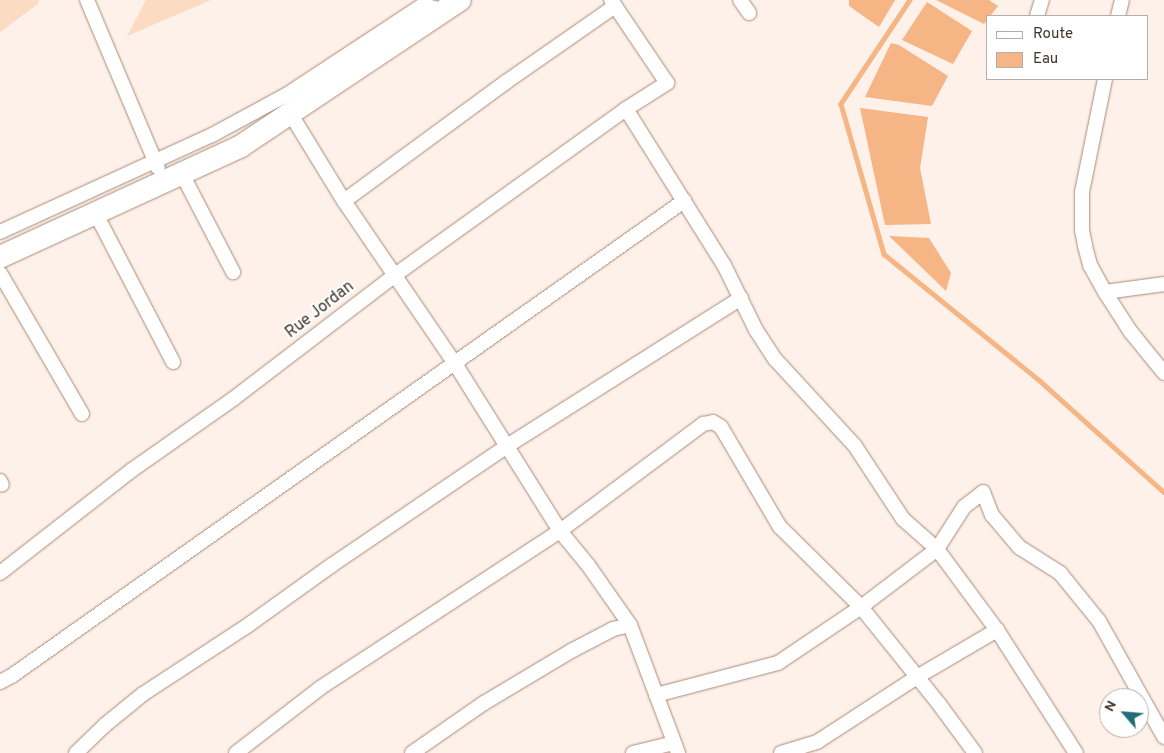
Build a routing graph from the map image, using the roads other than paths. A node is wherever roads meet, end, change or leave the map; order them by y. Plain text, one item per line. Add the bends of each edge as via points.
1 (86, 0) edge
2 (740, 0) edge
3 (1042, 0) edge
4 (1122, 0) edge
5 (613, 3) edge
6 (452, 5) edge
7 (749, 13) dead end
8 (1037, 15) edge
9 (1118, 15) edge
10 (1105, 80) edge
11 (626, 109) junction
12 (290, 113) junction
13 (166, 171) junction
14 (344, 201) junction
15 (684, 201) junction
16 (96, 214) junction
17 (0, 232) edge
18 (0, 257) edge
19 (233, 272) dead end
20 (0, 273) edge
21 (395, 275) junction
22 (1164, 284) edge
23 (1105, 292) junction
24 (740, 298) junction
25 (173, 362) dead end
26 (454, 362) junction
27 (1164, 373) edge
28 (82, 414) dead end
29 (508, 446) junction
30 (560, 531) junction
31 (937, 549) junction
32 (0, 573) edge
33 (861, 607) junction
34 (630, 625) junction
35 (997, 630) junction
36 (917, 677) junction
37 (0, 682) edge
38 (656, 695) junction
39 (1164, 737) edge
40 (676, 748) edge
41 (76, 753) edge
42 (236, 753) edge
43 (412, 753) edge
44 (633, 753) edge
45 (781, 753) edge
46 (975, 753) edge
47 (1076, 753) edge

1 - 13 street
2 - 7 street
3 - 8 street
4 - 9 street
5 - 11 street, Rue Jordan via 667,83
5 - 14 street
6 - 12 main road
6 - 13 street via 423,5 286,96 212,135
10 - 23 street via 1082,192 1085,246 1090,265
11 - 15 street
11 - 21 street, Rue Jordan
12 - 13 main road via 241,146
12 - 14 street
13 - 16 main road
13 - 17 street
13 - 19 street
14 - 21 street
15 - 24 street
15 - 26 street
16 - 18 main road
16 - 25 street
20 - 28 street
21 - 26 street
21 - 32 street, Rue Jordan via 233,400 132,470
22 - 23 street
23 - 27 street via 1130,331
24 - 29 street
24 - 31 street via 775,358 855,446 903,519
26 - 29 street
26 - 37 street
29 - 30 street
29 - 41 street via 143,694
30 - 33 street via 703,424 713,422 721,427 780,528
30 - 34 street
30 - 42 street via 320,688
31 - 33 street
31 - 35 street
31 - 39 street via 964,507 983,492 992,515 1018,547 1060,573 1099,621
33 - 36 street
33 - 38 street via 778,663
34 - 38 street
34 - 43 street via 613,629 571,651 484,703
35 - 36 street
35 - 47 street
36 - 45 street via 816,742
36 - 46 street
38 - 40 street
40 - 44 street

